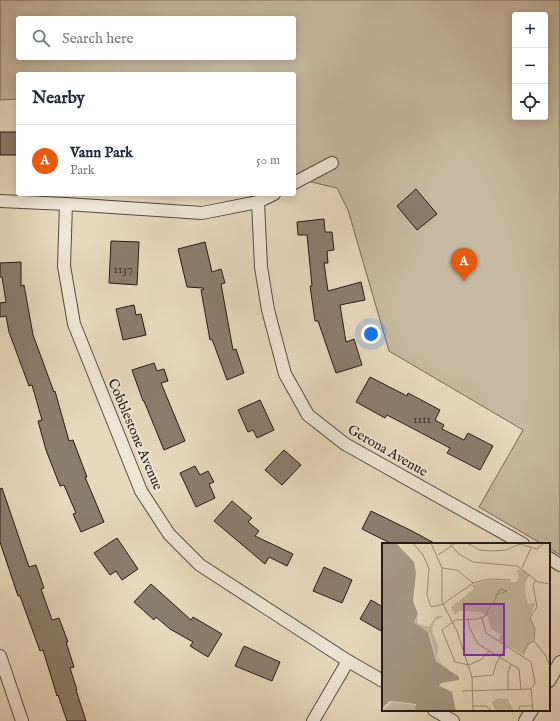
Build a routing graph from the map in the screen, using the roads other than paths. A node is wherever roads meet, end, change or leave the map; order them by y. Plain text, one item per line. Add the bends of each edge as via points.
1 (332, 163) dead end
2 (296, 182) edge
3 (270, 196) edge
4 (0, 201) edge
5 (258, 202) junction
6 (66, 204) junction
7 (521, 543) edge
8 (550, 559) edge
9 (560, 565) edge
10 (0, 656) edge
11 (348, 661) junction
12 (560, 662) edge
13 (550, 679) edge
14 (382, 680) edge
15 (436, 711) edge
16 (531, 711) edge
17 (22, 721) edge
18 (313, 721) edge
19 (453, 721) edge
20 (525, 721) edge

1 - 2 street
3 - 5 street
4 - 6 street
5 - 6 street via 202,213
5 - 7 street, Gerona Avenue via 261,267 268,310 285,374 308,415 344,444
6 - 11 street, Cobblestone Avenue via 64,266 74,324 141,491 169,534 200,565
8 - 9 street
10 - 17 street
11 - 14 street, Cobblestone Avenue
11 - 18 street
12 - 13 street
15 - 19 street
16 - 20 street

